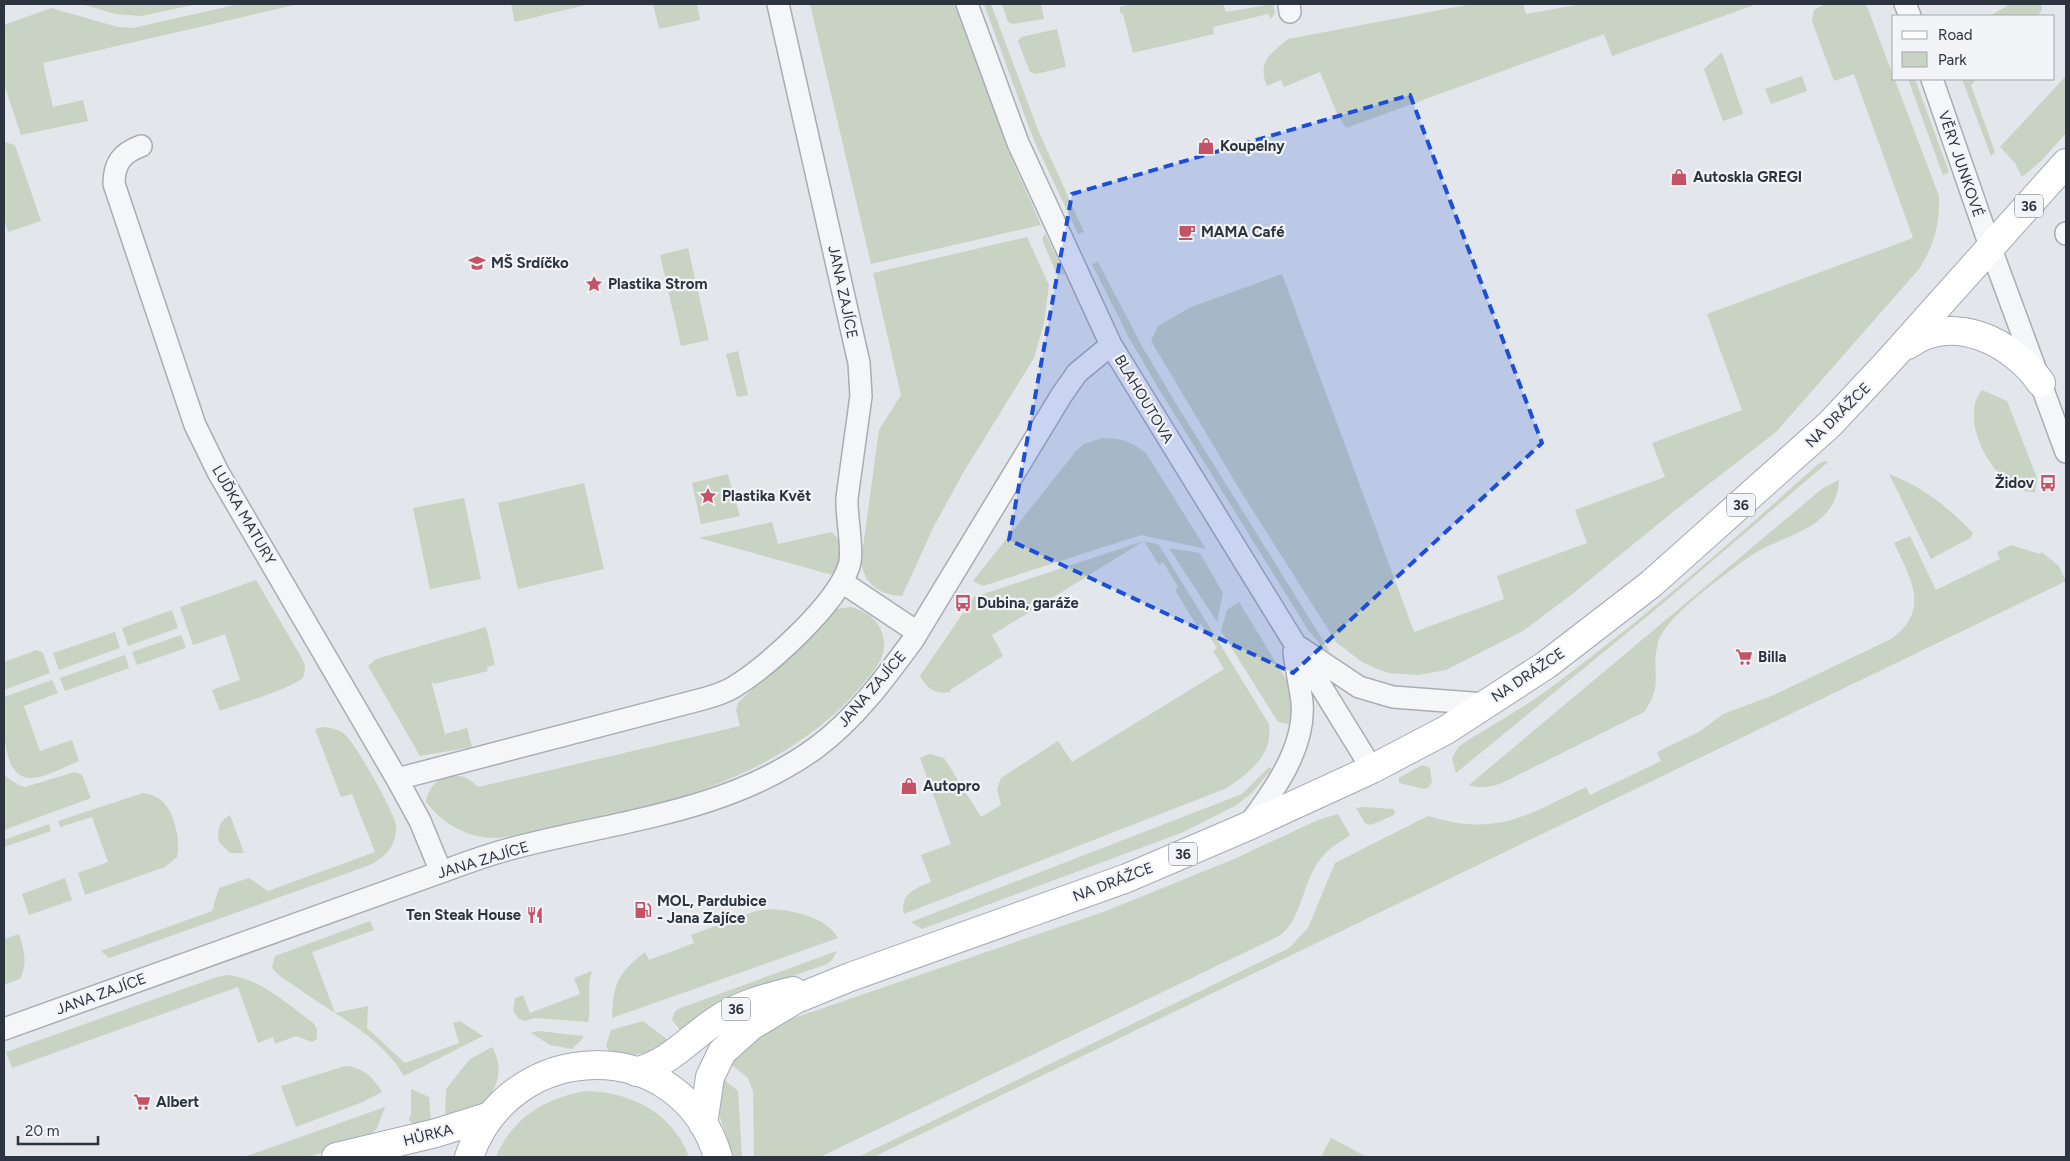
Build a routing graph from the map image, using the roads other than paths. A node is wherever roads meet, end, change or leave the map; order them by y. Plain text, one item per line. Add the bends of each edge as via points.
1 (778, 4) edge
2 (967, 4) edge
3 (1932, 80) edge
4 (141, 146) dead end
5 (2066, 163) edge
6 (1991, 249) junction
7 (1112, 345) junction
8 (1888, 362) junction
9 (2041, 383) junction
10 (2066, 452) edge
11 (842, 582) junction
12 (917, 632) junction
13 (1292, 642) junction
14 (1485, 704) junction
15 (1372, 769) junction
16 (397, 779) junction
17 (1246, 827) junction
18 (441, 872) junction
19 (850, 977) junction
20 (4, 1029) edge
21 (636, 1072) junction
22 (490, 1116) junction
23 (703, 1124) junction
24 (336, 1157) edge
25 (469, 1157) edge
26 (718, 1157) edge

1 - 11 street, JANA ZAJÍCE via 861,382 847,498 851,553
2 - 7 street, BLAHOUTOVA via 1018,142
3 - 6 street, VĚRY JUNKOVÉ
4 - 16 street, LUĎKA MATURY via 124,154 117,163 114,184 195,425 218,472
5 - 6 main road, NA DRÁŽCE / 36
6 - 8 main road, NA DRÁŽCE / 36
6 - 9 street, VĚRY JUNKOVÉ
7 - 12 street, JANA ZAJÍCE via 1078,373 1061,396
7 - 13 street, BLAHOUTOVA
8 - 9 main road via 1921,336 1949,330 1964,332 1988,338 2012,351
8 - 14 main road, NA DRÁŽCE / 36 via 1798,454 1651,584 1546,664
9 - 10 street, VĚRY JUNKOVÉ
11 - 12 street
11 - 16 street, JANA ZAJÍCE via 832,598 782,648 732,688 699,700
12 - 18 street, JANA ZAJÍCE via 862,706 841,727 816,747 745,789 621,825 506,850
13 - 14 street via 1359,687 1393,696
13 - 15 street, BLAHOUTOVA
13 - 17 street via 1302,704 1299,735 1268,799
14 - 15 main road, NA DRÁŽCE / 36 via 1446,730
15 - 17 main road, NA DRÁŽCE / 36
16 - 18 street, LUĎKA MATURY via 420,821
17 - 19 main road, NA DRÁŽCE / 36 via 1127,878
18 - 20 street, JANA ZAJÍCE
19 - 21 main road, NA DRÁŽCE / 36 via 756,1000 715,1021 661,1063
19 - 23 main road, NA DRÁŽCE / 36 via 796,999 731,1042 722,1052 710,1077
21 - 22 main road, 36 via 597,1065 555,1071 527,1083
21 - 23 main road, 36 via 674,1093
22 - 24 main road, HŮRKA / 36 via 444,1131
22 - 25 main road, 36
23 - 26 main road, 36

